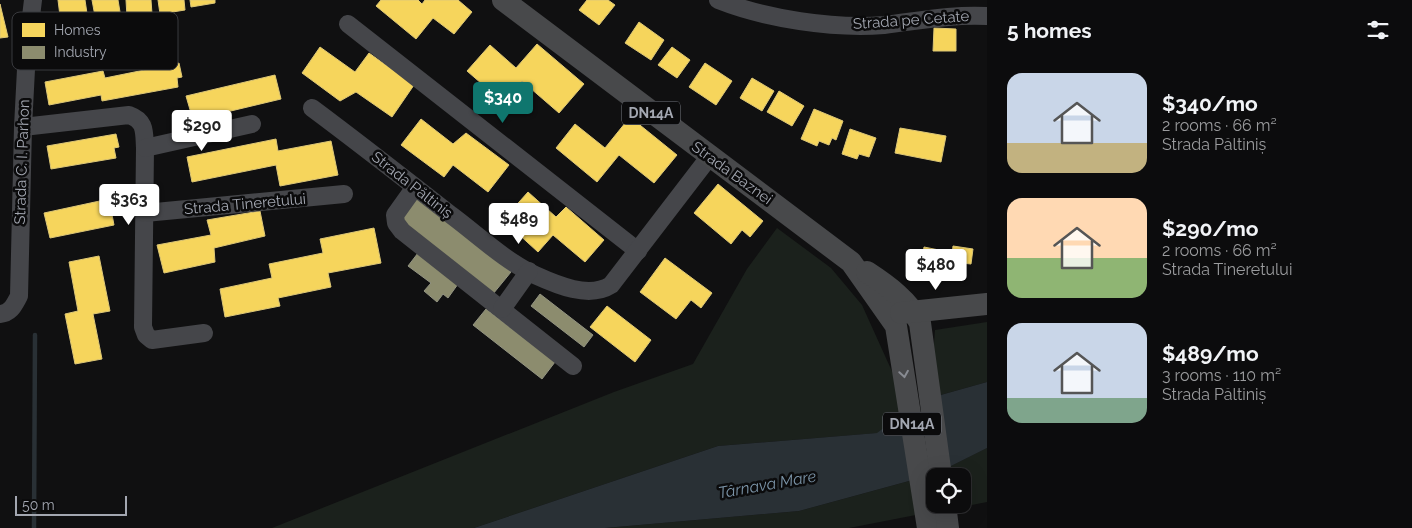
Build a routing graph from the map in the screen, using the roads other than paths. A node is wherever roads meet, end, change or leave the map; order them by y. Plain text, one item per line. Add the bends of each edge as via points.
1 (503, 0) edge
2 (718, 0) edge
3 (987, 16) edge
4 (348, 24) dead end
5 (26, 70) edge
6 (312, 108) dead end
7 (252, 124) dead end
8 (23, 127) junction
9 (145, 148) junction
10 (710, 156) junction
11 (415, 187) junction
12 (344, 194) dead end
13 (145, 213) junction
14 (638, 251) junction
15 (851, 262) junction
16 (529, 271) junction
17 (987, 304) edge
18 (502, 310) junction
19 (0, 314) edge
20 (917, 317) junction
21 (892, 320) junction
22 (204, 332) dead end
23 (573, 366) dead end
24 (940, 468) edge
25 (939, 520) edge

1 - 10 main road, Strada Baznei / DN14A
2 - 3 street, Strada pe Cetate via 738,8 791,19 841,25 882,25 933,18
4 - 14 street
5 - 8 street, Strada C. I. Parhon
6 - 11 street, Strada Păltiniș
7 - 9 street
8 - 9 street via 129,115 144,125
8 - 19 street, Strada C. I. Parhon via 19,296 14,307
9 - 13 street
10 - 14 street, Strada Păltiniș
10 - 15 main road, Strada Baznei / DN14A
11 - 16 street, Strada Păltiniș
11 - 18 street via 395,215 396,223
12 - 13 street, Strada Tineretului
13 - 22 street via 143,327 146,335 152,340
14 - 16 street, Strada Păltiniș via 604,290 589,292 568,288
15 - 20 main road, DN14A via 883,283
15 - 21 main road, Strada Baznei / DN14A
16 - 18 street
17 - 20 main road
18 - 23 street
20 - 21 main road
20 - 24 main road, DN14A
21 -> 25 main road, DN14A

